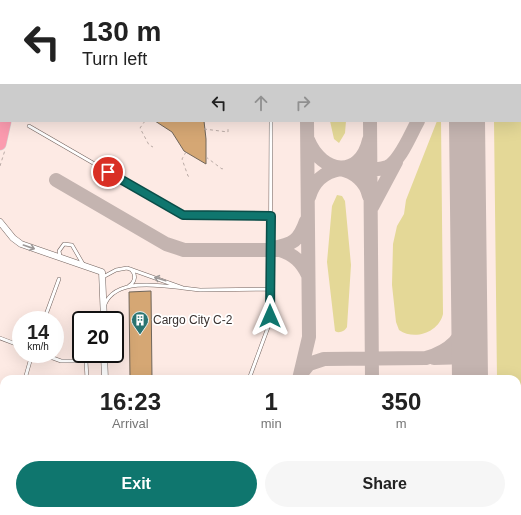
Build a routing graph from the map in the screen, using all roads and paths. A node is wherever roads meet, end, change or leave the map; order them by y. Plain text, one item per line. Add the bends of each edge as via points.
1 (5, 122) edge
2 (144, 122) edge
3 (271, 122) edge
4 (28, 126) dead end
5 (204, 129) dead end
6 (228, 129) dead end
7 (0, 135) edge
8 (0, 144) edge
9 (152, 147) dead end
10 (186, 152) dead end
11 (206, 157) dead end
12 (224, 168) dead end
13 (190, 177) dead end
14 (271, 216) junction
15 (0, 222) edge
16 (61, 258) junction
17 (83, 264) junction
18 (131, 269) junction
19 (102, 277) junction
20 (59, 279) dead end
21 (129, 286) junction
22 (183, 288) junction
23 (270, 289) junction
24 (104, 309) joint
25 (47, 311) edge
26 (0, 338) edge
27 (12, 343) edge
28 (64, 361) edge
29 (29, 363) edge
30 (104, 363) edge
31 (26, 375) edge
32 (87, 375) edge
33 (104, 375) edge
34 (250, 375) edge

1 - 7 street
1 - 8 highway
2 - 9 path via 140,128
3 - 14 lane
4 - 14 lane via 183,215
5 - 6 path via 228,132
10 - 13 path via 182,159
11 - 12 path
14 - 23 lane
15 -> 16 street via 18,242
16 - 17 street
16 - 17 lane via 59,251 68,243 75,248
17 - 19 street via 102,272
18 - 19 lane via 119,269
18 - 21 lane via 134,278
22 -> 18 lane
19 - 24 street
20 - 25 lane
21 - 22 lane
21 - 24 lane via 112,293
22 - 23 lane
23 - 34 lane via 270,322
26 - 27 lane
28 - 32 lane via 86,361
29 - 31 lane
30 - 33 street

